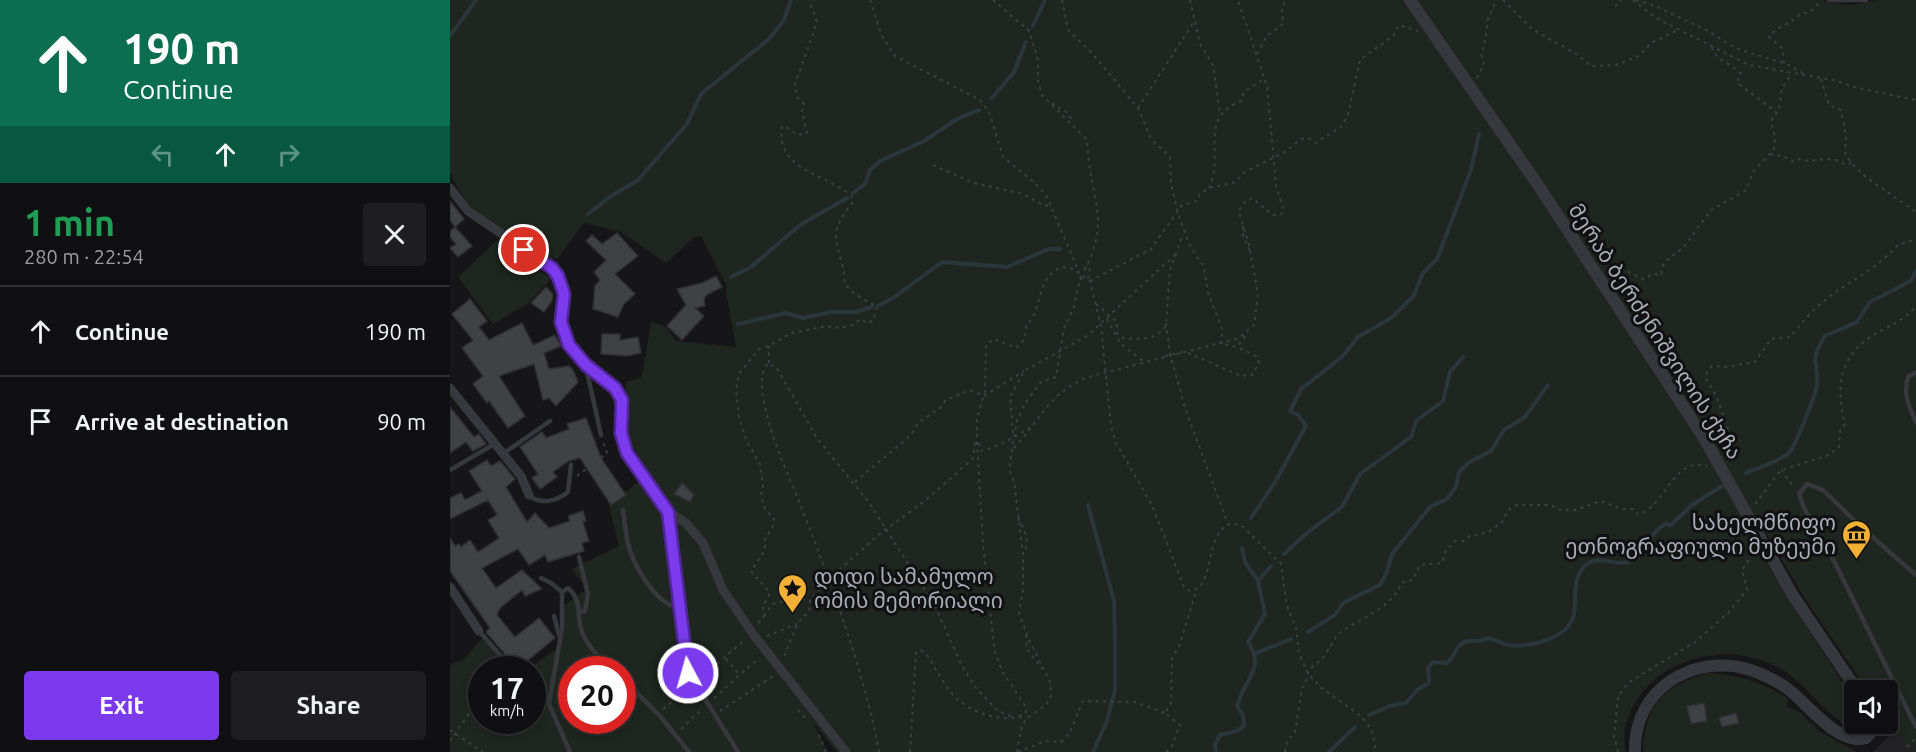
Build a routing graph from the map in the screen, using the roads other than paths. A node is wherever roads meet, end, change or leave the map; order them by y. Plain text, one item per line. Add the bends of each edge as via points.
1 (1410, 0) edge
2 (1829, 0) edge
3 (1866, 0) edge
4 (450, 188) edge
5 (586, 365) junction
6 (1916, 372) edge
7 (450, 388) edge
8 (550, 421) dead end
9 (1916, 422) edge
10 (601, 435) road end
11 (496, 444) junction
12 (504, 453) junction
13 (570, 465) dead end
14 (450, 470) edge
15 (529, 495) joint
16 (623, 510) dead end
17 (668, 512) junction
18 (579, 557) dead end
19 (1916, 575) edge
20 (541, 578) dead end
21 (450, 587) edge
22 (562, 592) junction
23 (680, 603) junction
24 (581, 612) junction
25 (554, 616) dead end
26 (478, 631) joint
27 (560, 638) junction
28 (500, 656) edge
29 (600, 656) edge
30 (1850, 680) edge
31 (636, 691) edge
32 (546, 702) edge
33 (549, 704) junction
34 (1916, 727) edge
35 (1870, 734) edge
36 (570, 752) edge
37 (689, 752) edge
38 (738, 752) edge
39 (846, 752) edge
40 (1635, 752) edge

1 - 30 street, მერაბ ბერძენიშვილის ქუჩა via 1704,438 1792,594
2 - 3 lane
4 - 5 street via 468,211 552,268 564,294 561,322 569,345
5 - 10 lane
5 - 17 street via 615,388 622,400 621,433 627,453
6 - 9 lane via 1908,377 1905,387
7 - 11 street
8 - 12 lane
11 - 12 street
11 - 14 lane
12 - 15 street
13 - 15 lane via 565,495 547,501
16 - 23 lane via 628,545 655,594 665,604
17 - 23 lane
17 - 39 street via 686,523 702,543 723,590 750,634
18 - 24 lane via 588,594 585,611
19 - 34 lane via 1823,490 1807,484 1799,494
20 - 22 lane
21 - 26 street
22 - 24 lane via 568,588 572,591
22 - 27 lane
23 - 38 lane via 688,673 710,700
24 - 29 lane via 582,632
25 - 27 lane
26 - 28 lane
27 - 33 lane
31 - 37 lane via 676,731
32 - 33 lane
33 - 36 lane
35 - 40 street via 1852,739 1827,725 1772,679 1735,666 1700,666 1676,676 1655,693 1638,722

